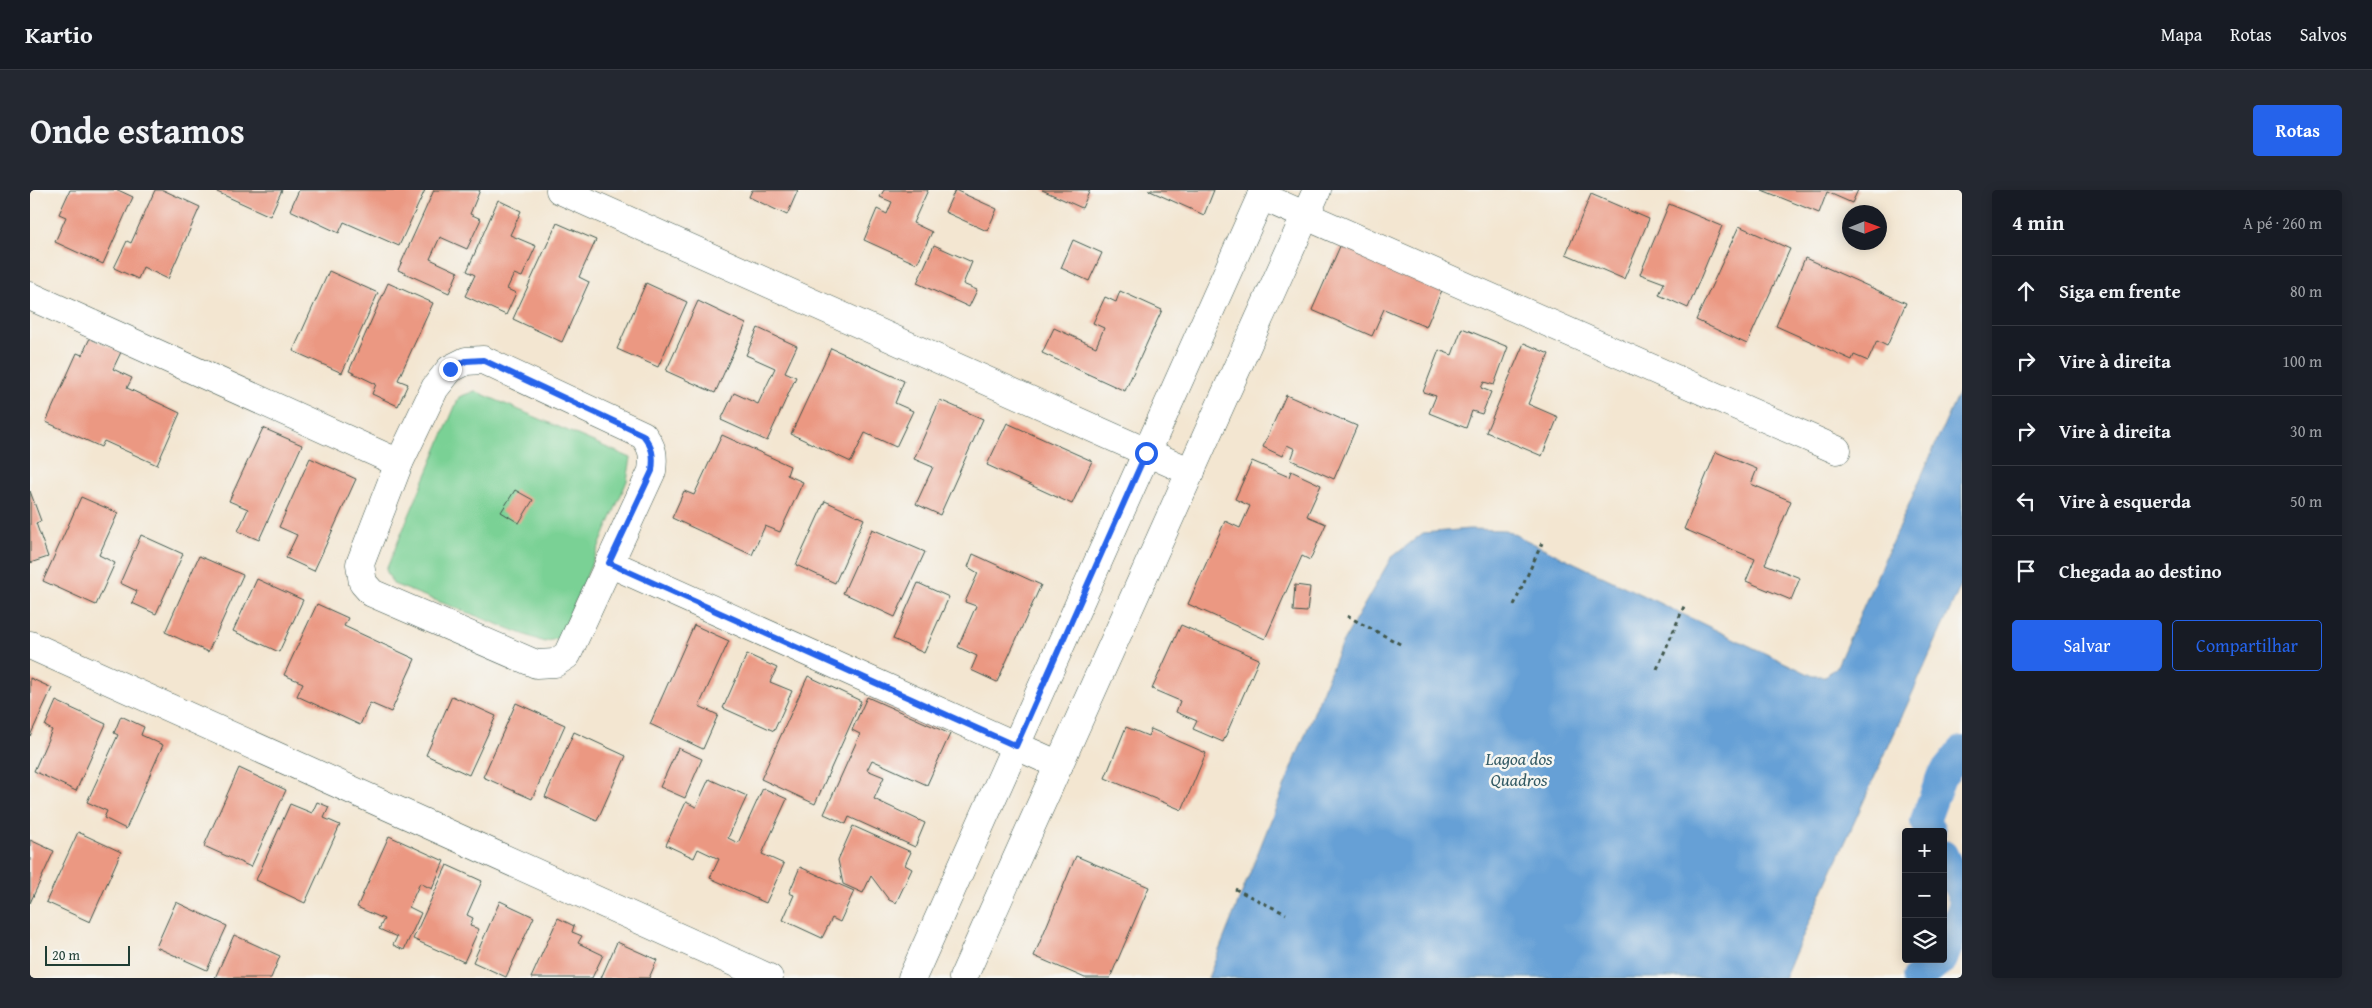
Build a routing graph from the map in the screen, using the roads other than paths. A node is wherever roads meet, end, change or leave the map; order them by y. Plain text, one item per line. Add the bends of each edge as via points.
1 (560, 190) edge
2 (1317, 190) edge
3 (1262, 193) edge
4 (1306, 215) junction
5 (30, 296) edge
6 (1837, 450) dead end
7 (1146, 453) junction
8 (399, 463) junction
9 (1191, 472) junction
10 (609, 563) junction
11 (30, 645) edge
12 (1016, 746) junction
13 (1059, 765) junction
14 (769, 978) edge
15 (912, 978) edge
16 (963, 978) edge

1 - 7 street
2 - 4 street
3 - 4 street
3 - 7 street
4 - 6 street
4 - 9 street
5 - 8 street
7 - 9 street
7 - 12 street
8 - 10 street via 360,564 363,583 372,593 536,664 555,663 567,655
8 - 10 street via 435,388 450,369 466,361 483,360 643,435 652,446 652,471
9 - 13 street
10 - 12 street
11 - 14 street
12 - 13 street
12 - 15 street
13 - 16 street

